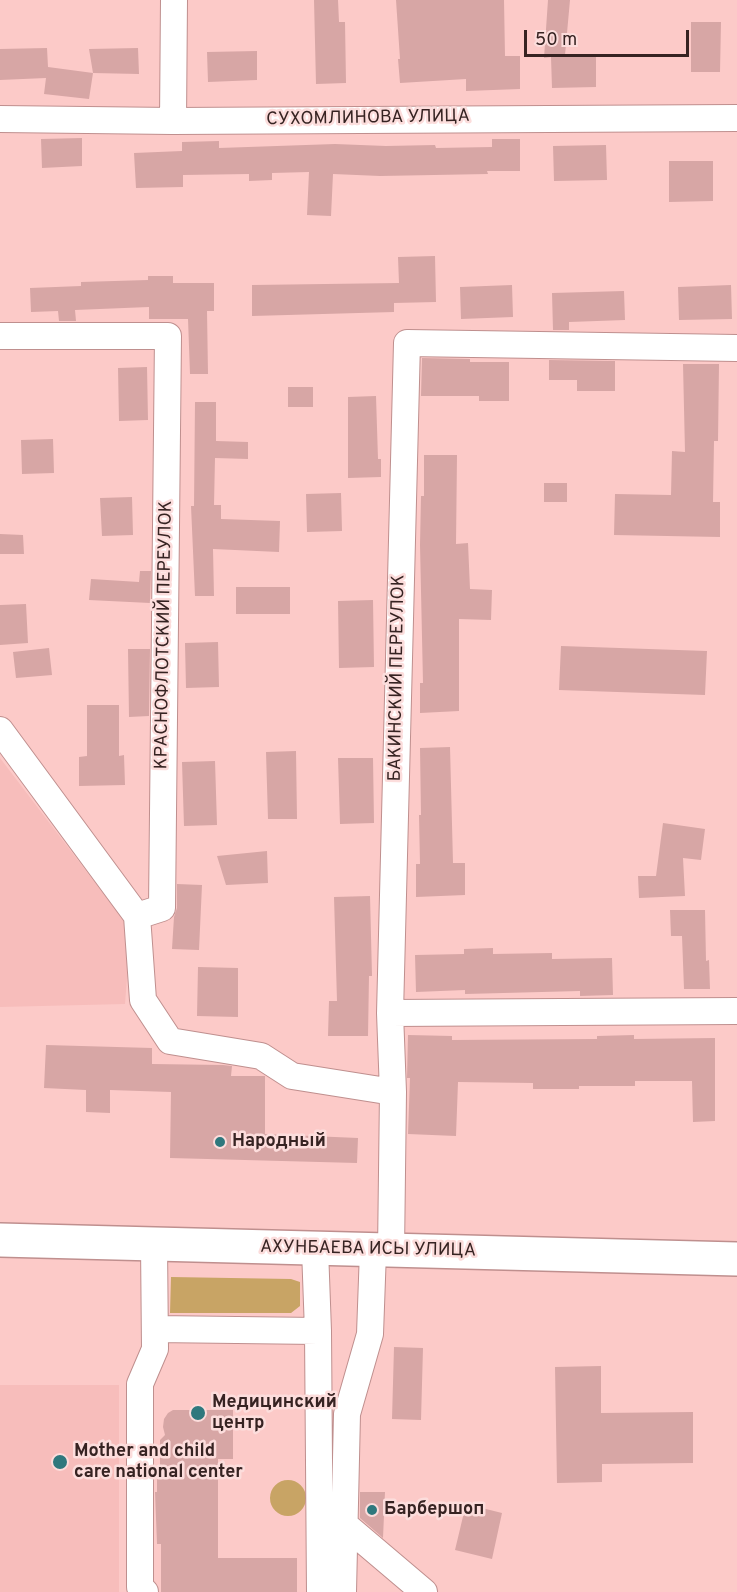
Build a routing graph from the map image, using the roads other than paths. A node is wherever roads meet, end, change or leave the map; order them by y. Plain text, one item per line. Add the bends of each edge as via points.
1 (174, 0) edge
2 (737, 118) edge
3 (0, 119) edge
4 (173, 121) junction
5 (0, 336) edge
6 (737, 348) edge
7 (0, 730) edge
8 (137, 916) junction
9 (737, 1011) edge
10 (390, 1013) junction
11 (393, 1092) junction
12 (0, 1240) edge
13 (154, 1244) junction
14 (315, 1249) junction
15 (382, 1251) junction
16 (737, 1259) edge
17 (155, 1329) junction
18 (318, 1331) junction
19 (345, 1525) junction
20 (145, 1592) edge
21 (320, 1592) edge
22 (343, 1592) edge
23 (424, 1592) edge

1 - 4 street
2 - 4 street, СУХОМЛИНОВА УЛИЦА
3 - 4 street, СУХОМЛИНОВА УЛИЦА
5 - 8 street, КРАСНОФЛОТСКИЙ ПЕРЕУЛОК via 168,336 162,908
6 - 10 street, БАКИНСКИЙ ПЕРЕУЛОК via 407,343
7 - 8 street
8 - 11 street via 143,1000 170,1041 261,1056 292,1076
9 - 10 street
10 - 11 street, БАКИНСКИЙ ПЕРЕУЛОК
11 - 15 street, БАКИНСКИЙ ПЕРЕУЛОК
12 - 13 main road, АХУНБАЕВА ИСЫ УЛИЦА
13 - 14 main road, АХУНБАЕВА ИСЫ УЛИЦА
13 - 17 street
14 - 15 main road, АХУНБАЕВА ИСЫ УЛИЦА
14 - 18 street
15 - 16 main road, АХУНБАЕВА ИСЫ УЛИЦА
15 - 19 street, БАКИНСКИЙ ПЕРЕУЛОК via 370,1334 347,1414
17 - 18 street
17 - 20 street via 155,1349 141,1384 140,1553 141,1587
18 - 21 street
19 - 22 street, БАКИНСКИЙ ПЕРЕУЛОК
19 - 23 street

